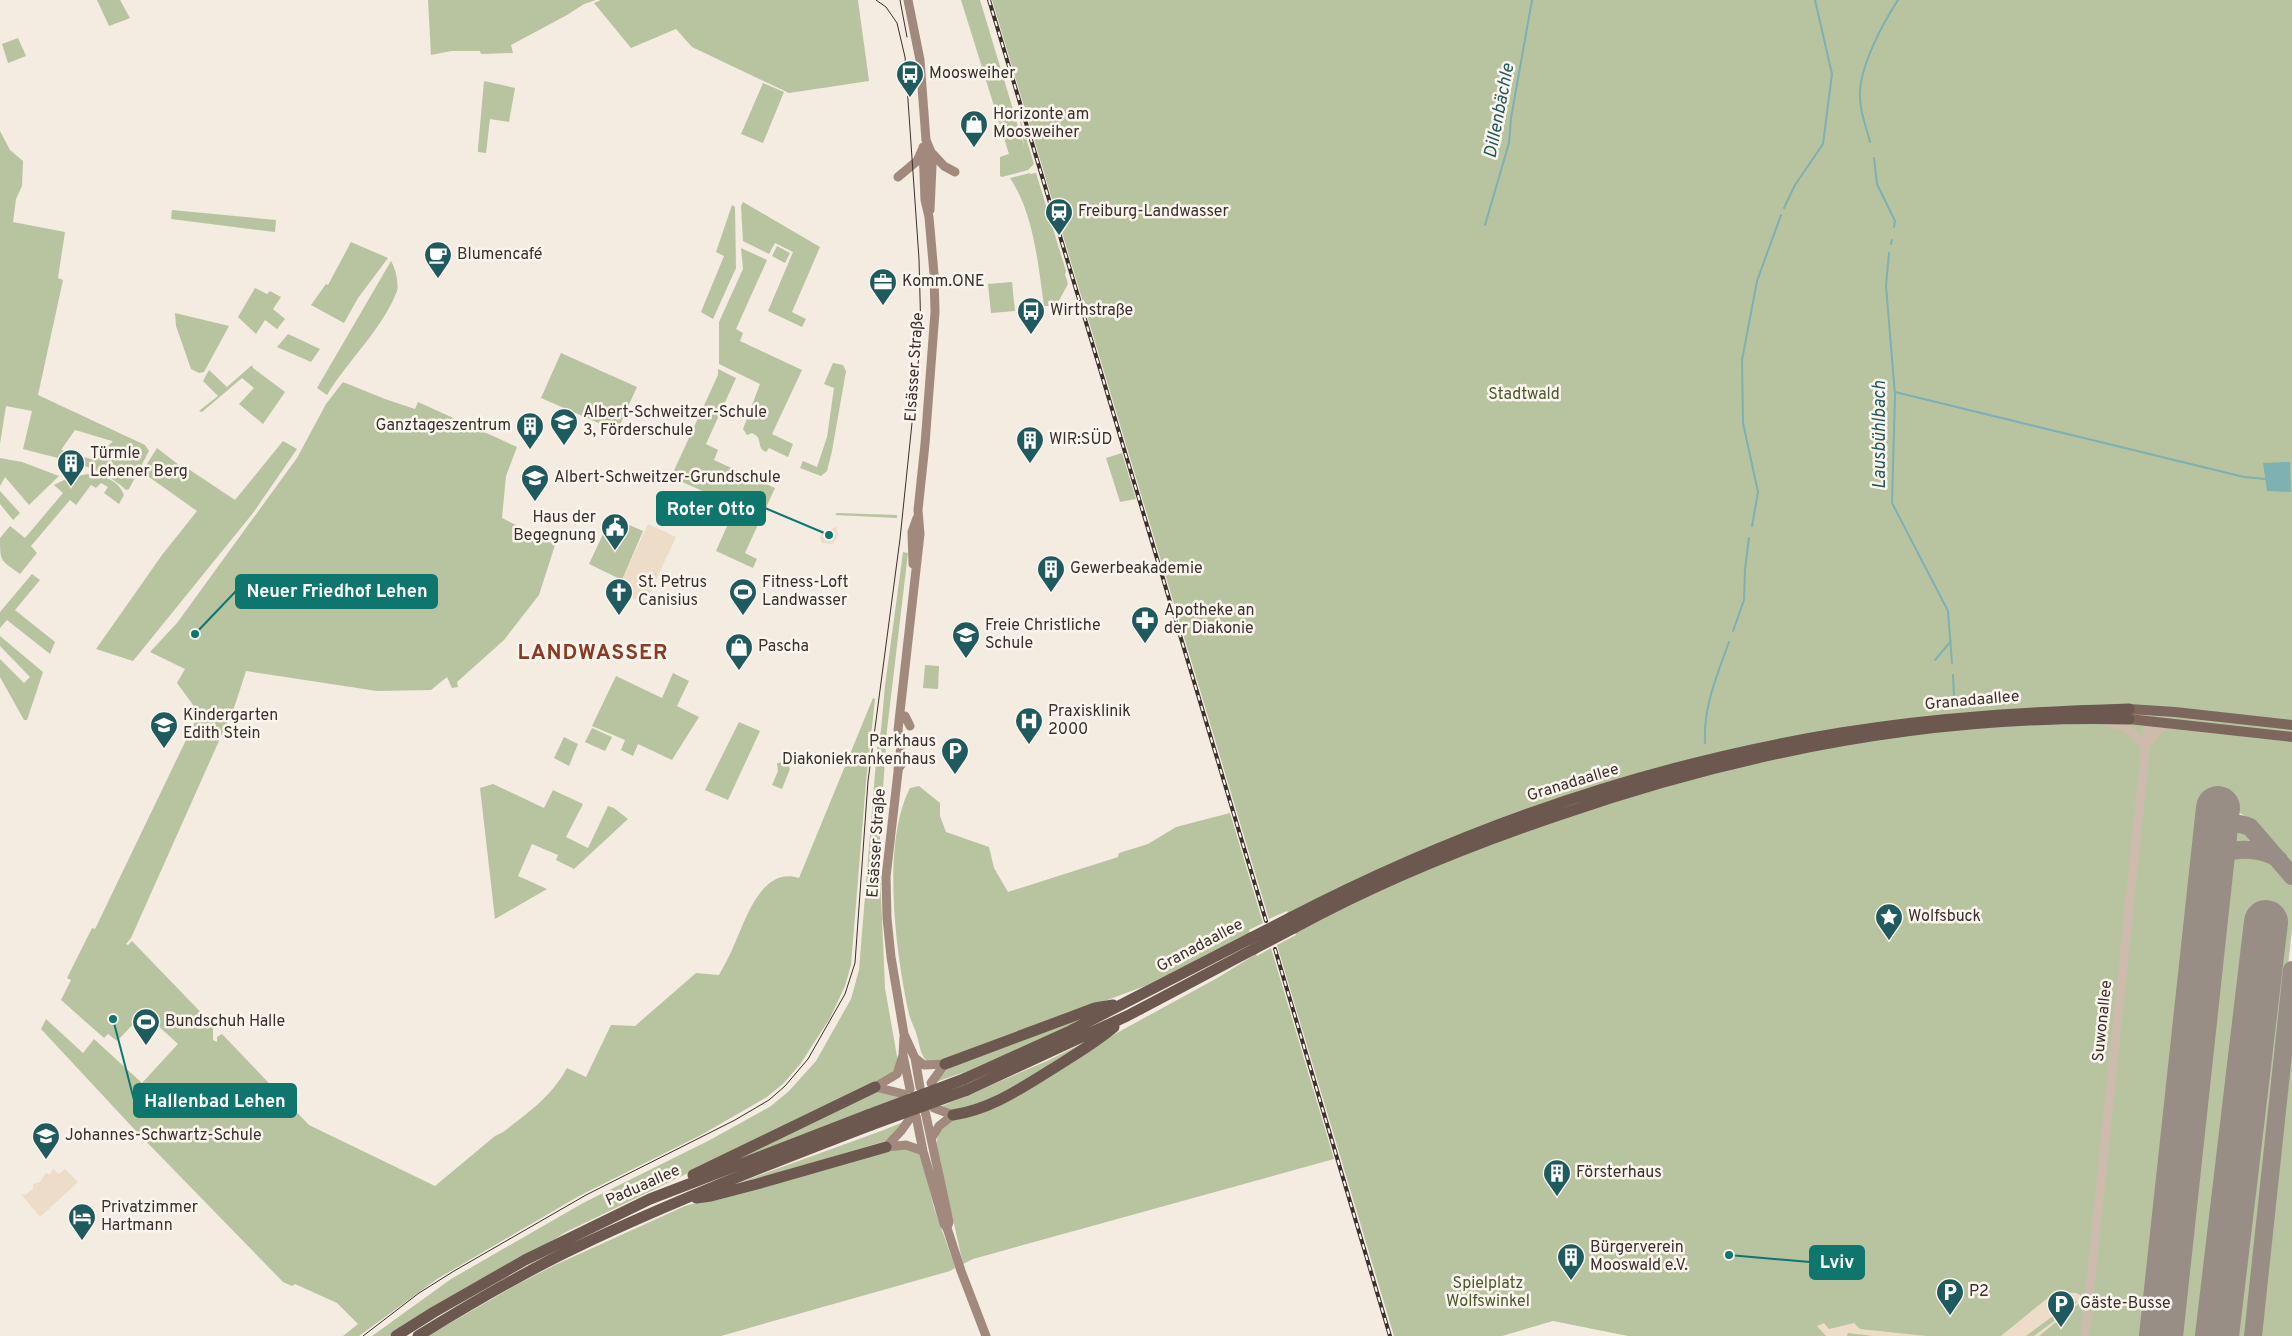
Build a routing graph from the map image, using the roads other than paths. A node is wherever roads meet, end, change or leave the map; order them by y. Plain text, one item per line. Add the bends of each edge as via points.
1 (908, 0) edge
2 (927, 147) junction
3 (955, 172) dead end
4 (898, 177) dead end
5 (902, 701) junction
6 (2150, 710) junction
7 (2129, 714) junction
8 (905, 716) junction
9 (2100, 718) junction
10 (2148, 721) junction
11 (2169, 723) junction
12 (2292, 725) edge
13 (910, 726) dead end
14 (2292, 737) edge
15 (901, 743) junction
16 (2146, 746) junction
17 (907, 757) dead end
18 (898, 770) junction
19 (1292, 923) junction
20 (1253, 943) junction
21 (1127, 1003) junction
22 (1127, 1016) junction
23 (904, 1034) junction
24 (903, 1055) junction
25 (915, 1058) junction
26 (945, 1064) junction
27 (931, 1083) dead end
28 (965, 1085) junction
29 (875, 1087) junction
30 (918, 1105) junction
31 (954, 1115) junction
32 (870, 1120) junction
33 (931, 1138) junction
34 (886, 1147) junction
35 (923, 1151) junction
36 (650, 1198) junction
37 (682, 1199) junction
38 (947, 1228) junction
39 (396, 1336) edge
40 (418, 1336) edge
41 (986, 1336) edge
42 (2085, 1336) edge

1 - 2 main road, Elsässer Straße via 920,60
2 - 3 main road via 944,166
2 - 4 main road via 917,161
2 - 5 main road, Elsässer Straße via 925,200 934,274 934,330 917,517 920,534
5 - 8 main road, Elsässer Straße
5 - 15 main road, Elsässer Straße via 898,730
6 - 7 main road, Granadaallee
6 - 10 street, Suwonallee
6 - 12 main road, Granadaallee
7 - 9 highway, Granadaallee
7 - 10 main road, Granadaallee
7 - 19 highway, Granadaallee via 2000,714 1842,732 1746,751 1584,795 1490,827 1383,872
8 - 13 main road
8 - 15 main road, Elsässer Straße
9 - 16 street via 2125,728
9 - 19 highway, Granadaallee via 1991,723 1898,733 1796,749 1702,770 1587,805 1462,849
10 - 11 main road, Granadaallee
10 - 16 street, Suwonallee
11 - 14 main road, Granadaallee
11 - 16 street via 2156,732
15 - 18 main road, Elsässer Straße
16 - 42 street, Suwonallee
17 - 18 main road
18 - 23 main road, Elsässer Straße via 886,878 891,957
19 - 20 highway, Granadaallee, bridge
20 - 21 highway, Granadaallee
20 - 22 highway, Granadaallee
21 - 26 highway via 1095,1008
21 - 28 highway, Granadaallee
22 - 28 highway, Granadaallee
22 - 31 highway via 1100,1039 1004,1099
23 - 24 main road, Elsässer Straße
23 - 25 main road, Elsässer Straße
24 - 29 main road via 897,1074
24 - 30 main road, Elsässer Straße
25 - 26 main road via 924,1065
25 - 30 main road, Elsässer Straße
26 - 27 main road
28 - 30 highway, Granadaallee, bridge
29 - 30 main road
29 - 36 highway
30 - 31 main road
30 - 32 highway, Paduaallee, bridge
30 - 33 main road, Elsässer Straße
30 - 34 main road
30 - 35 main road, Elsässer Straße
31 - 33 main road via 939,1126
32 - 36 highway, Paduaallee
32 - 37 highway, Paduaallee
33 - 38 main road, Elsässer Straße via 949,1222
34 - 35 main road via 906,1145
34 - 37 highway via 711,1196
35 - 38 main road, Elsässer Straße
36 - 39 highway, Paduaallee via 519,1264
37 - 40 highway, Paduaallee via 576,1247 501,1286
38 - 41 main road, Elsässer Straße

